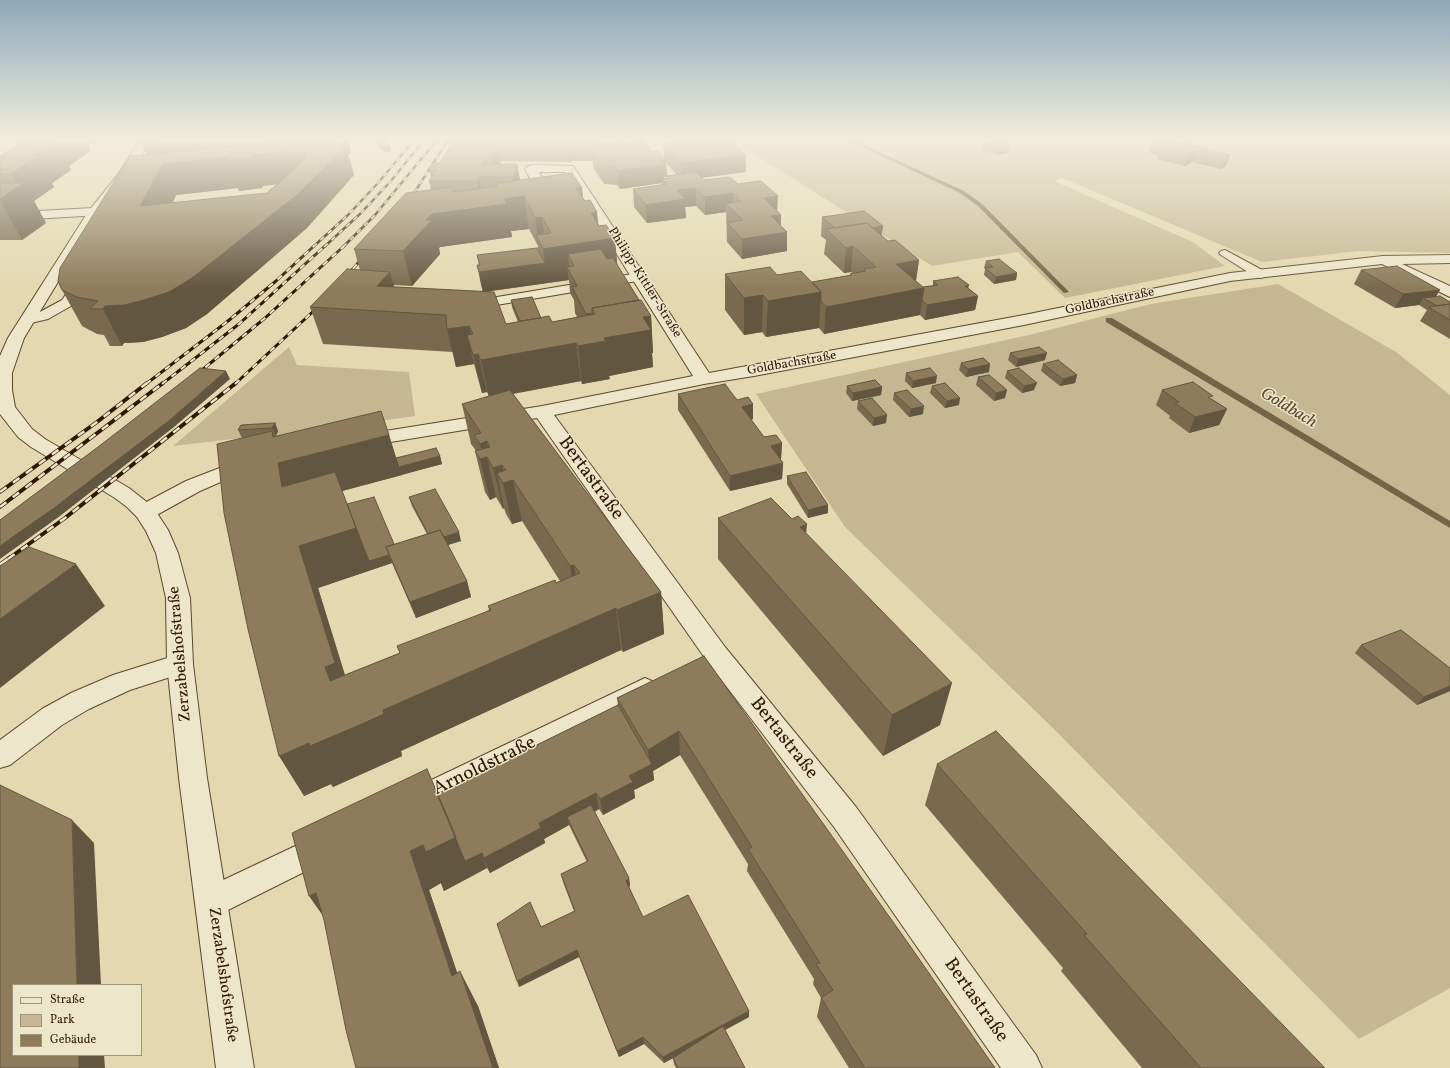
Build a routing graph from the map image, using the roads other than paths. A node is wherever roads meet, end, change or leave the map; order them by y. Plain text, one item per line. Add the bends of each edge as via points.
1 (116, 190) edge
2 (584, 190) edge
3 (94, 212) junction
4 (0, 217) edge
5 (84, 250) edge
6 (69, 252) junction
7 (1225, 253) dead end
8 (1450, 259) edge
9 (1383, 260) junction
10 (88, 268) edge
11 (1260, 274) junction
12 (639, 276) junction
13 (607, 282) edge
14 (575, 288) edge
15 (1450, 292) edge
16 (460, 307) edge
17 (27, 320) junction
18 (704, 379) junction
19 (542, 412) junction
20 (340, 444) edge
21 (261, 459) edge
22 (145, 512) junction
23 (180, 664) junction
24 (666, 679) edge
25 (0, 756) edge
26 (387, 816) edge
27 (344, 837) edge
28 (211, 902) junction
29 (235, 1068) edge
30 (1023, 1068) edge

1 - 3 street, Zerzabelshofstraße
2 - 12 street, Philipp-Kittler-Straße
3 - 4 street
3 - 6 street, Zerzabelshofstraße
5 - 6 lane
6 - 17 street, Zerzabelshofstraße
7 - 11 lane
8 - 9 street, Goldbachstraße
9 - 11 street, Goldbachstraße
9 - 15 street
10 - 17 lane via 67,303 44,316
11 - 18 street, Goldbachstraße via 1230,277 1074,310
12 - 13 lane
12 - 18 street, Philipp-Kittler-Straße
14 - 16 lane
17 - 22 street, Zerzabelshofstraße via 8,357 3,373 3,390 10,415 25,433 38,443 122,493
18 - 19 street, Goldbachstraße
19 - 20 street, Goldbachstraße
19 - 30 street, Bertastraße via 706,659 844,817
21 - 22 street via 200,483
22 - 23 street, Zerzabelshofstraße via 167,552 174,577 178,598
23 - 25 street via 122,682 80,701 52,717
23 - 28 street, Zerzabelshofstraße
24 - 26 street, Arnoldstraße
27 - 28 street
28 - 29 street, Zerzabelshofstraße

